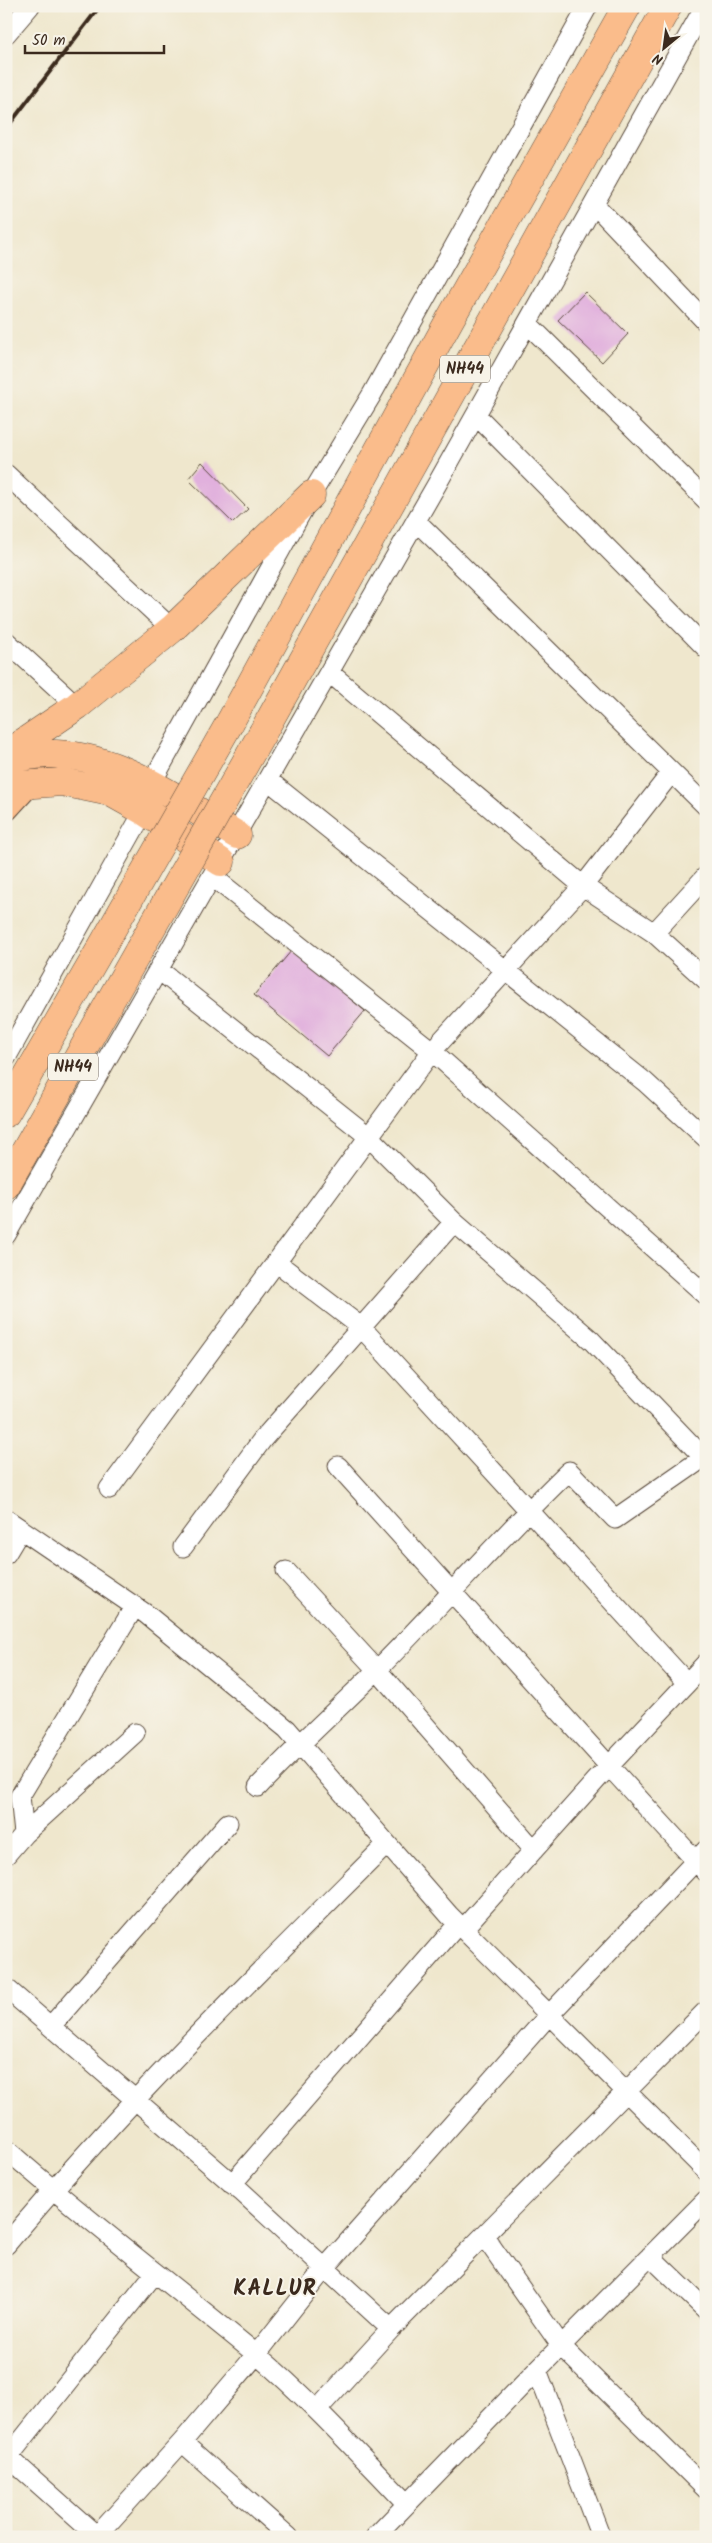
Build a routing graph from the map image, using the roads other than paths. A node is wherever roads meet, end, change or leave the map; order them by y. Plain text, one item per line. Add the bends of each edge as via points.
1 (30, 6) edge
2 (588, 6) edge
3 (627, 6) edge
4 (668, 6) edge
5 (705, 6) edge
6 (6, 34) edge
7 (595, 205) junction
8 (706, 322) edge
9 (528, 324) junction
10 (476, 415) junction
11 (6, 474) edge
12 (311, 495) junction
13 (706, 500) edge
14 (416, 521) junction
15 (172, 629) junction
16 (6, 641) edge
17 (706, 648) edge
18 (330, 673) junction
19 (77, 706) junction
20 (6, 754) edge
21 (6, 759) edge
22 (672, 773) junction
23 (268, 780) junction
24 (151, 784) junction
25 (18, 785) edge
26 (706, 806) edge
27 (6, 809) edge
28 (144, 811) junction
29 (237, 835) junction
30 (217, 870) junction
31 (706, 876) edge
32 (583, 886) junction
33 (654, 933) junction
34 (159, 970) junction
35 (506, 970) junction
36 (706, 980) edge
37 (432, 1051) junction
38 (6, 1058) edge
39 (6, 1113) edge
40 (368, 1136) junction
41 (706, 1138) edge
42 (6, 1185) edge
43 (454, 1222) junction
44 (6, 1235) edge
45 (276, 1262) junction
46 (706, 1295) edge
47 (361, 1327) junction
48 (704, 1459) edge
49 (338, 1466) dead end
50 (109, 1489) dead end
51 (529, 1509) junction
52 (14, 1524) edge
53 (183, 1547) dead end
54 (6, 1554) edge
55 (286, 1572) dead end
56 (450, 1592) junction
57 (135, 1606) junction
58 (706, 1663) edge
59 (377, 1670) junction
60 (687, 1683) junction
61 (135, 1733) dead end
62 (299, 1743) junction
63 (609, 1766) junction
64 (258, 1787) dead end
65 (13, 1792) edge
66 (228, 1823) dead end
67 (24, 1834) junction
68 (387, 1844) junction
69 (534, 1850) junction
70 (6, 1855) edge
71 (702, 1861) edge
72 (460, 1927) junction
73 (6, 1988) edge
74 (706, 2010) edge
75 (549, 2015) junction
76 (51, 2026) junction
77 (627, 2092) junction
78 (136, 2101) junction
79 (6, 2149) edge
80 (706, 2171) edge
81 (232, 2184) junction
82 (52, 2190) junction
83 (706, 2200) edge
84 (484, 2236) junction
85 (6, 2245) edge
86 (650, 2256) junction
87 (324, 2269) junction
88 (155, 2273) junction
89 (706, 2310) edge
90 (391, 2329) junction
91 (562, 2347) junction
92 (256, 2355) junction
93 (537, 2370) junction
94 (317, 2410) junction
95 (182, 2442) junction
96 (7, 2457) edge
97 (706, 2489) edge
98 (407, 2504) junction
99 (598, 2535) edge
100 (97, 2536) edge
101 (289, 2537) edge
102 (374, 2537) edge

1 - 6 street
2 - 12 street via 371,396
3 - 39 highway, NH44, bridge via 444,330 229,724
4 - 42 highway, NH44, bridge
5 - 7 street
7 - 8 street
7 - 9 street
9 - 10 street
9 - 13 street
10 - 14 street
10 - 17 street
11 - 15 street
12 - 15 highway
12 - 24 street
14 - 18 street
14 - 22 street
15 - 19 highway
16 - 19 street
18 - 23 street
18 - 32 street
19 - 20 highway
21 - 24 highway via 54,753 84,757 117,767
22 - 26 street
22 - 32 street
23 - 29 street
23 - 35 street
24 - 28 street
24 - 29 highway
25 - 27 main road
25 - 28 highway via 62,782 110,792
28 - 30 highway
28 - 38 street
29 - 30 street
30 - 34 street
30 - 37 street
31 - 33 street
32 - 33 street
32 - 35 street
33 - 36 street
34 - 40 street
34 - 44 street
35 - 37 street
35 - 41 street via 645,1082
37 - 40 street
37 - 46 street
40 - 43 street
40 - 45 street
43 - 47 street
43 - 48 street via 591,1340
45 - 47 street
45 - 50 street
47 - 51 street
47 - 53 street via 262,1440
48 - 51 street via 615,1519 568,1471
49 - 56 street
51 - 56 street
51 - 60 street
52 - 54 street
52 - 57 street
55 - 59 street
56 - 59 street
56 - 63 street
57 - 62 street via 287,1729
57 - 65 street
58 - 60 street
59 - 62 street
59 - 69 street
60 - 63 street
61 - 67 street
62 - 64 street
62 - 68 street
63 - 69 street
63 - 71 street
65 - 67 street
66 - 76 street
67 - 70 street
68 - 72 street
68 - 78 street
69 - 72 street
71 - 75 street
72 - 75 street
72 - 81 street
73 - 76 street
74 - 77 street
75 - 77 street
75 - 87 street
76 - 78 street
77 - 80 street
77 - 84 street
78 - 81 street
78 - 82 street
79 - 82 street
81 - 87 street
82 - 85 street
82 - 88 street
83 - 86 street
84 - 90 street
84 - 91 street
86 - 89 street
86 - 91 street
87 - 90 street
87 - 92 street
88 - 92 street
88 - 96 street
90 - 94 street
91 - 93 street
91 - 97 street
92 - 94 street
92 - 95 street
93 - 98 street
93 - 99 street
94 - 98 street
95 - 100 street
95 - 101 street
96 - 100 street
98 - 102 street

